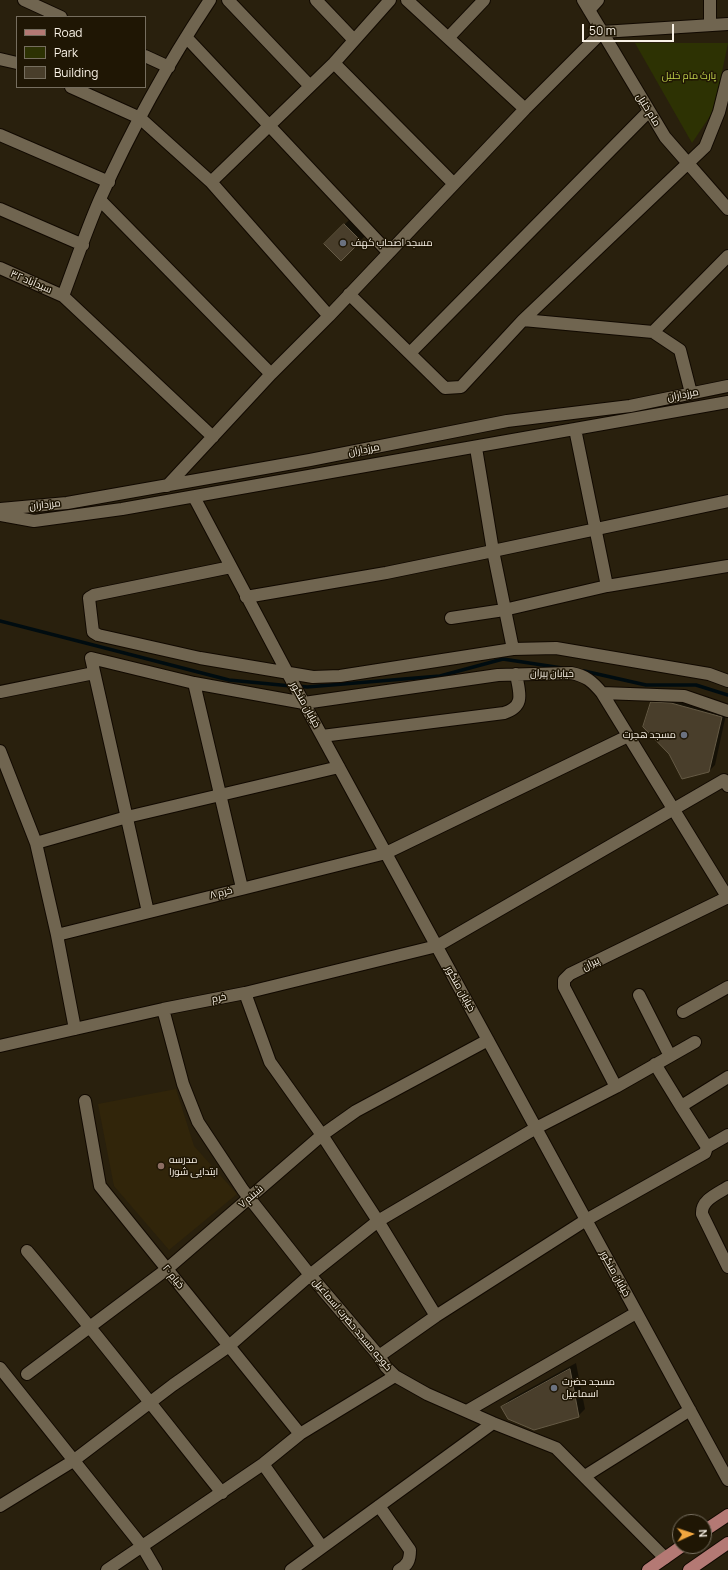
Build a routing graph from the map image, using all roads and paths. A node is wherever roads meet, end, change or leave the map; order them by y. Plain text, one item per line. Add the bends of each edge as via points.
1 (24, 0) edge
2 (210, 0) edge
3 (228, 0) edge
4 (316, 0) edge
5 (390, 0) edge
6 (407, 0) edge
7 (484, 0) edge
8 (598, 0) edge
9 (710, 0) edge
10 (586, 5) edge
11 (59, 16) edge
12 (728, 24) edge
13 (710, 25) junction
14 (602, 32) junction
15 (186, 36) junction
16 (448, 38) junction
17 (354, 40) junction
18 (146, 56) edge
19 (0, 59) edge
20 (16, 63) edge
21 (334, 63) junction
22 (169, 67) junction
23 (728, 76) edge
24 (310, 86) junction
25 (72, 88) edge
26 (525, 109) junction
27 (649, 111) junction
28 (140, 118) junction
29 (269, 126) junction
30 (0, 136) edge
31 (689, 164) junction
32 (109, 182) junction
33 (210, 182) junction
34 (454, 184) junction
35 (100, 200) junction
36 (0, 209) edge
37 (728, 209) edge
38 (83, 245) junction
39 (388, 252) junction
40 (728, 256) edge
41 (0, 268) edge
42 (349, 294) junction
43 (63, 296) junction
44 (329, 316) junction
45 (523, 320) junction
46 (653, 332) junction
47 (410, 353) junction
48 (270, 374) junction
49 (728, 386) edge
50 (691, 393) junction
51 (728, 402) edge
52 (575, 429) junction
53 (213, 437) junction
54 (476, 448) junction
55 (167, 486) junction
56 (194, 497) junction
57 (728, 501) edge
58 (0, 509) edge
59 (0, 515) edge
60 (595, 528) junction
61 (493, 552) junction
62 (728, 566) edge
63 (231, 567) junction
64 (607, 586) junction
65 (246, 597) junction
66 (504, 610) junction
67 (451, 618) dead end
68 (513, 649) junction
69 (287, 672) junction
70 (94, 673) junction
71 (516, 674) junction
72 (728, 680) edge
73 (194, 683) junction
74 (0, 692) edge
75 (602, 693) junction
76 (304, 703) junction
77 (728, 711) edge
78 (322, 736) junction
79 (628, 736) junction
80 (0, 751) edge
81 (339, 767) junction
82 (3, 769) edge
83 (728, 786) edge
84 (220, 795) junction
85 (672, 809) junction
86 (127, 817) junction
87 (36, 843) junction
88 (386, 853) junction
89 (242, 888) junction
90 (728, 898) edge
91 (148, 912) junction
92 (57, 935) junction
93 (437, 946) junction
94 (728, 986) edge
95 (245, 992) junction
96 (639, 995) dead end
97 (163, 1009) junction
98 (683, 1012) dead end
99 (75, 1029) junction
100 (488, 1040) junction
101 (695, 1042) dead end
102 (0, 1046) edge
103 (670, 1056) junction
104 (655, 1064) junction
105 (728, 1076) edge
106 (616, 1087) junction
107 (85, 1101) dead end
108 (682, 1108) junction
109 (536, 1128) junction
110 (322, 1135) junction
111 (728, 1136) edge
112 (707, 1147) junction
113 (728, 1187) edge
114 (250, 1198) junction
115 (586, 1220) junction
116 (378, 1221) junction
117 (27, 1252) dead end
118 (728, 1267) edge
119 (167, 1269) junction
120 (310, 1275) junction
121 (636, 1313) junction
122 (436, 1316) junction
123 (90, 1326) junction
124 (228, 1346) junction
125 (379, 1356) junction
126 (0, 1368) edge
127 (27, 1374) dead end
128 (395, 1376) junction
129 (149, 1403) junction
130 (690, 1410) junction
131 (468, 1411) junction
132 (493, 1423) junction
133 (300, 1434) junction
134 (73, 1460) junction
135 (263, 1464) junction
136 (585, 1476) junction
137 (728, 1480) edge
138 (222, 1493) junction
139 (0, 1506) edge
140 (379, 1506) junction
141 (728, 1515) edge
142 (712, 1526) edge
143 (728, 1543) edge
144 (142, 1546) junction
145 (322, 1547) junction
146 (672, 1553) edge
147 (665, 1558) junction
148 (107, 1570) edge
149 (156, 1570) edge
150 (291, 1570) edge
151 (400, 1570) edge
152 (648, 1570) edge
153 (689, 1570) edge

1 - 11 street
2 - 15 street
3 - 24 street
4 - 17 street
5 - 17 street
6 - 16 street
7 - 16 street
8 - 10 street
9 - 13 street
10 - 14 street, مام خلیل
12 - 13 street
13 - 14 street
14 - 26 street
14 - 27 street, مام خلیل
15 - 22 street
15 - 29 street
16 - 26 street
17 - 21 street
18 - 22 street
19 - 20 street
21 - 24 street
21 - 34 street
22 - 28 street
23 - 31 street via 719,112 705,147
24 - 29 street
25 - 28 street
26 - 34 street
27 - 31 street, مام خلیل via 665,137
27 - 47 street
28 - 32 street
28 - 33 street
29 - 33 street
29 - 39 street
30 - 32 street
31 - 37 street, مام خلیل
31 - 45 street
32 - 35 street
33 - 44 street
34 - 39 street
35 - 38 street
35 - 48 street
36 - 38 street
38 - 43 street
39 - 42 street
40 - 46 street
41 - 43 street, سیدآباد ۳۲
42 - 44 street
42 - 47 street
43 - 53 street, سیدآباد ۳۲
44 - 48 street
45 - 46 street
45 - 47 street via 461,387 445,388
46 - 50 street via 680,350
48 - 53 street
49 - 50 street, مرزداران
50 - 55 street, مرزداران via 630,406 507,421
51 - 52 street, مرزداران
52 - 54 street, مرزداران
52 - 60 street
53 - 55 street
54 - 56 street, مرزداران
54 - 61 street
55 - 58 street, مرزداران via 67,503
56 - 59 street, مرزداران via 34,521
56 - 63 street, خیابان منگور
57 - 60 street
60 - 61 street
60 - 64 street
61 - 65 street
61 - 66 street
62 - 64 street
63 - 65 street, خیابان منگور
63 - 69 street via 94,595 89,598 93,632 200,658
64 - 66 street
65 - 69 street, خیابان منگور
66 - 67 street
66 - 68 street
68 - 69 street via 340,676 313,677
68 - 72 street via 572,649 634,663 709,674
69 - 76 street, خیابان منگور
70 - 73 street, خیابان پیران via 91,658
70 - 74 street
70 - 86 street
71 - 75 street, خیابان پیران via 582,675 589,678
71 - 76 street, خیابان پیران
71 - 78 street via 518,704 513,710 504,713
73 - 76 street, خیابان پیران
73 - 84 street
75 - 77 street via 684,696
75 - 79 street, خیابان پیران
76 - 78 street, خیابان منگور
78 - 81 street, خیابان منگور
79 - 85 street, خیابان پیران
79 - 88 street, خرم ۸
80 - 82 street
81 - 84 street
81 - 88 street, خیابان منگور
82 - 87 street
83 - 85 street, خرم via 724,780
84 - 86 street
84 - 89 street
85 - 90 street, خیابان پیران
85 - 93 street, خرم
86 - 87 street
86 - 91 street
87 - 92 street
88 - 89 street, خرم ۸
88 - 93 street, خیابان منگور
89 - 91 street, خرم ۸
90 - 106 street, پیران via 570,974 564,980 564,987
91 - 92 street, خرم ۸
92 - 99 street
93 - 95 street, خرم
93 - 100 street, خیابان منگور
94 - 98 street
95 - 97 street, خرم
95 - 110 street via 270,1062
96 - 103 street
97 - 99 street, خرم
97 - 114 street, کوچه مسجد حضرت اسماعیل via 184,1084 198,1122
99 - 102 street, خرم
100 - 109 street, خیابان منگور
100 - 110 street, شبنم ۷ via 356,1111
101 - 103 street
103 - 104 street
104 - 106 street
104 - 108 street
105 - 108 street
106 - 109 street
107 - 119 street, خیام ۲۰ via 100,1186
108 - 112 street
109 - 115 street, خیابان منگور
109 - 116 street
110 - 114 street, شبنم ۷
110 - 116 street
111 - 112 street
112 - 115 street via 705,1153
113 - 118 street via 703,1203 701,1208
114 - 119 street, شبنم ۷
114 - 120 street, کوچه مسجد حضرت اسماعیل
115 - 121 street, خیابان منگور
115 - 122 street
116 - 120 street
116 - 122 street
117 - 123 street
119 - 123 street, شبنم ۷
119 - 124 street, خیام ۲۰
120 - 124 street
120 - 125 street, کوچه مسجد حضرت اسماعیل
121 - 130 street, خیابان منگور
121 - 131 street
122 - 125 street
123 - 127 street, شبنم ۷
123 - 129 street
124 - 129 street
124 - 133 street, خیام ۲۰
125 - 128 street, کوچه مسجد حضرت اسماعیل
126 - 134 street
128 - 131 street, کوچه مسجد حضرت اسماعیل via 427,1394
128 - 133 street
129 - 134 street
129 - 138 street
130 - 136 street
130 - 137 street, خیابان منگور
131 - 132 street, کوچه مسجد حضرت اسماعیل
132 - 136 street, کوچه مسجد حضرت اسماعیل via 556,1448
132 - 140 street
133 - 135 street
134 - 139 street
134 - 144 street
135 - 138 street
135 - 145 street
136 - 147 street, کوچه مسجد حضرت اسماعیل
138 - 144 street
140 - 145 street
140 - 151 street via 410,1550 407,1565
141 - 142 main road
143 - 153 main road
144 - 148 street
144 - 149 street
145 - 150 street
146 - 147 main road
147 - 152 main road

